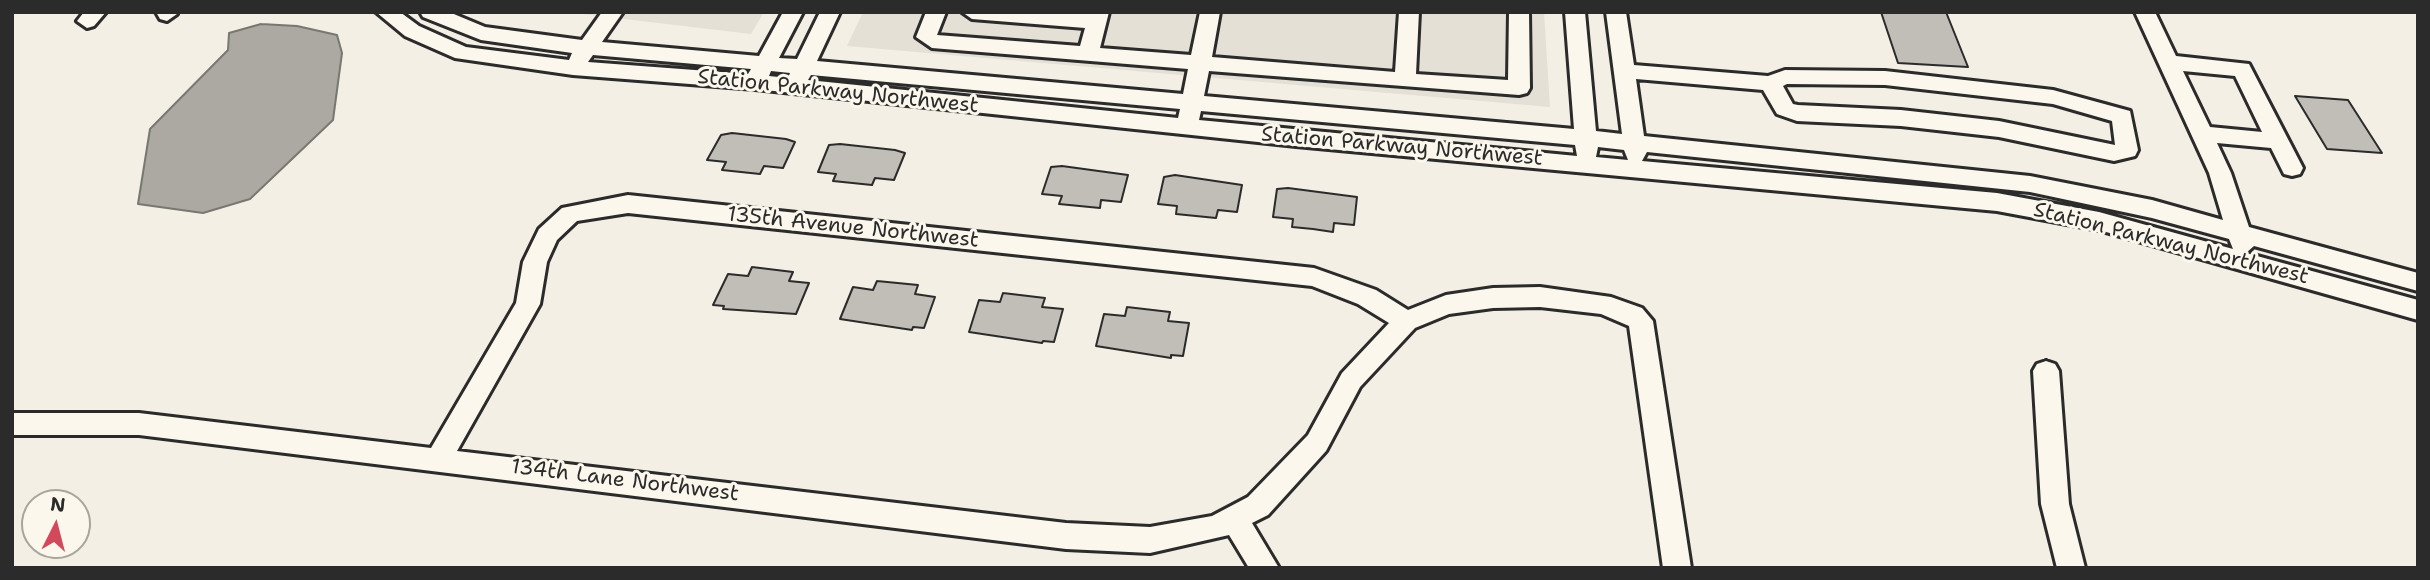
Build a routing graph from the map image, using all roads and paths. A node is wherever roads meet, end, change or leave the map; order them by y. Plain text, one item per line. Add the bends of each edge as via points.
1 (386, 12) edge
2 (430, 12) edge
3 (613, 12) edge
4 (793, 12) edge
5 (830, 12) edge
6 (936, 12) edge
7 (972, 12) edge
8 (1210, 12) edge
9 (1409, 12) edge
10 (1519, 12) edge
11 (1575, 12) edge
12 (1616, 12) edge
13 (2145, 12) edge
14 (1098, 17) edge
15 (586, 48) junction
16 (1088, 54) junction
17 (1200, 62) junction
18 (2171, 63) junction
19 (573, 68) junction
20 (1623, 71) junction
21 (760, 73) junction
22 (799, 77) junction
23 (1405, 80) junction
24 (1770, 83) junction
25 (1191, 103) junction
26 (1187, 126) junction
27 (2202, 134) junction
28 (1587, 138) junction
29 (2278, 141) junction
30 (1632, 142) junction
31 (1588, 164) junction
32 (2292, 168) dead end
33 (1639, 170) junction
34 (2239, 233) junction
35 (2249, 262) junction
36 (2418, 282) edge
37 (2418, 310) edge
38 (1406, 321) junction
39 (2046, 372) dead end
40 (12, 425) edge
41 (439, 458) junction
42 (1234, 518) junction
43 (1265, 568) edge
44 (1677, 568) edge
45 (2071, 568) edge

1 - 19 street, Station Parkway Northwest via 412,31 462,53
2 - 15 street, Station Parkway Northwest via 481,33
3 - 15 street
4 - 21 street
5 - 22 street
6 - 16 street via 926,37 932,41
7 - 14 street
8 - 17 street
9 - 23 street
10 - 23 street via 1519,88
11 - 28 street
12 - 20 street
13 - 18 street
14 - 16 street
15 - 19 street
15 - 21 street, Station Parkway Northwest
16 - 17 street
17 - 23 street
17 - 25 street
18 - 27 street
18 - 29 street via 2242,69
19 - 21 street, Station Parkway Northwest
20 - 24 street
20 - 30 street
21 - 22 street, Station Parkway Northwest
22 - 25 street, Station Parkway Northwest
22 - 26 street, Station Parkway Northwest
24 - 24 street via 1785,77 1885,78 2053,97 2122,116 2127,150 2114,153 1998,129 1900,118 1797,113 1784,109
25 - 26 street
25 - 28 street, Station Parkway Northwest
26 - 31 street, Station Parkway Northwest
27 - 29 street
27 - 34 street
28 - 30 street, Station Parkway Northwest
28 - 31 street
29 - 32 street
30 - 33 street
30 - 34 street, Station Parkway Northwest via 2030,184 2152,209
31 - 33 street, Station Parkway Northwest
33 - 35 street, Station Parkway Northwest via 1997,202 2098,221
34 - 35 street
34 - 36 street, Station Parkway Northwest
35 - 37 street, Station Parkway Northwest
38 - 41 street, 135th Avenue Northwest via 1367,297 1314,276 628,204 596,208 570,214 547,235 535,262 528,304
38 - 42 street, 134th Lane Northwest via 1351,380 1317,443 1286,480 1258,506
38 - 44 street via 1446,305 1540,297 1602,304 1641,321
39 - 45 street via 2055,503
40 - 41 street, 134th Lane Northwest via 139,424
41 - 42 street, 134th Lane Northwest via 1066,536 1150,540 1216,528
42 - 43 street

